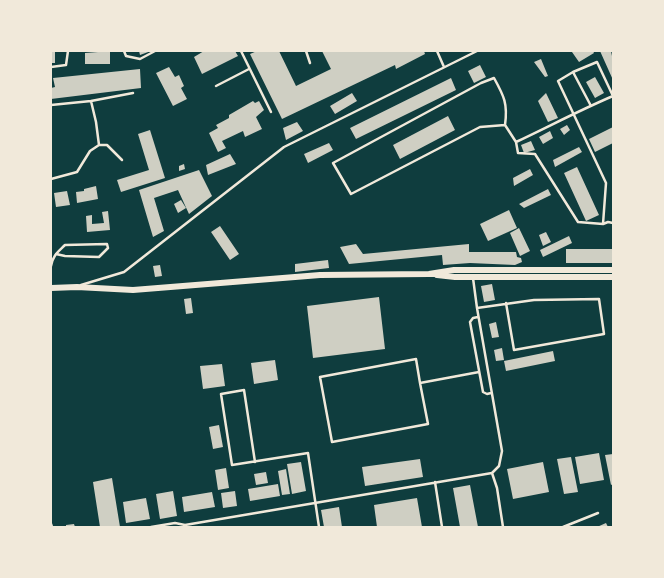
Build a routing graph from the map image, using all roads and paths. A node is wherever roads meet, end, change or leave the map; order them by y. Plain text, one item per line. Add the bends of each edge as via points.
1 (68, 51) edge
2 (124, 51) edge
3 (155, 51) edge
4 (241, 51) edge
5 (306, 51) edge
6 (437, 51) edge
7 (477, 51) edge
8 (310, 63) dead end
9 (51, 67) edge
10 (444, 67) junction
11 (249, 69) junction
12 (573, 72) junction
13 (216, 86) dead end
14 (133, 93) dead end
15 (91, 102) junction
16 (51, 105) edge
17 (591, 106) junction
18 (271, 112) dead end
19 (573, 115) junction
20 (505, 125) junction
21 (516, 142) junction
22 (99, 145) junction
23 (122, 160) dead end
24 (51, 179) edge
25 (613, 223) edge
26 (603, 224) junction
27 (56, 254) junction
28 (51, 266) edge
29 (613, 270) edge
30 (429, 274) junction
31 (473, 277) junction
32 (613, 277) edge
33 (77, 287) junction
34 (51, 288) edge
35 (506, 304) junction
36 (477, 308) junction
37 (478, 316) junction
38 (479, 372) junction
39 (420, 383) junction
40 (491, 393) junction
41 (255, 462) junction
42 (492, 473) junction
43 (435, 482) junction
44 (315, 503) junction
45 (598, 513) dead end
46 (151, 527) edge
47 (319, 527) edge
48 (442, 527) edge
49 (503, 527) edge
50 (563, 527) edge

1 - 9 lane via 66,66
2 - 3 lane via 126,56 140,59
4 - 11 lane
5 - 8 lane
6 - 10 lane
7 - 10 lane
10 - 33 lane via 284,147 124,272
11 - 13 lane
11 - 18 lane
12 - 17 lane
12 - 17 lane via 597,62 613,96
12 - 19 lane via 558,81
14 - 15 lane
15 - 16 lane
15 - 22 lane
17 - 19 lane
19 - 21 lane
19 - 26 lane via 606,183
20 - 20 lane via 507,110 502,92 494,78 333,163 351,194 480,127
20 - 21 lane
21 - 26 lane via 518,153 535,154 578,222
22 - 23 lane via 107,145
22 - 24 lane via 90,151 77,172
25 - 26 lane
27 - 27 lane via 65,245 107,244 108,248 99,257
27 - 28 lane via 52,258
29 - 30 street via 454,270
30 - 31 street
30 - 33 street via 320,275 133,290
31 - 32 street
31 - 36 lane
33 - 34 street
35 - 35 lane via 534,300 599,299 604,334 514,350
35 - 36 lane
36 - 37 lane
37 - 38 lane via 470,322
37 - 40 lane
38 - 39 lane
38 - 40 lane via 483,392
39 - 39 lane via 428,424 332,442 320,377 416,359
40 - 42 lane via 502,451 500,466
41 - 41 lane via 244,390 221,394 232,465
41 - 44 lane via 308,453
42 - 43 lane
42 - 49 lane
43 - 44 lane
43 - 48 lane
44 - 46 lane via 185,525 174,523
44 - 47 lane
45 - 50 lane

